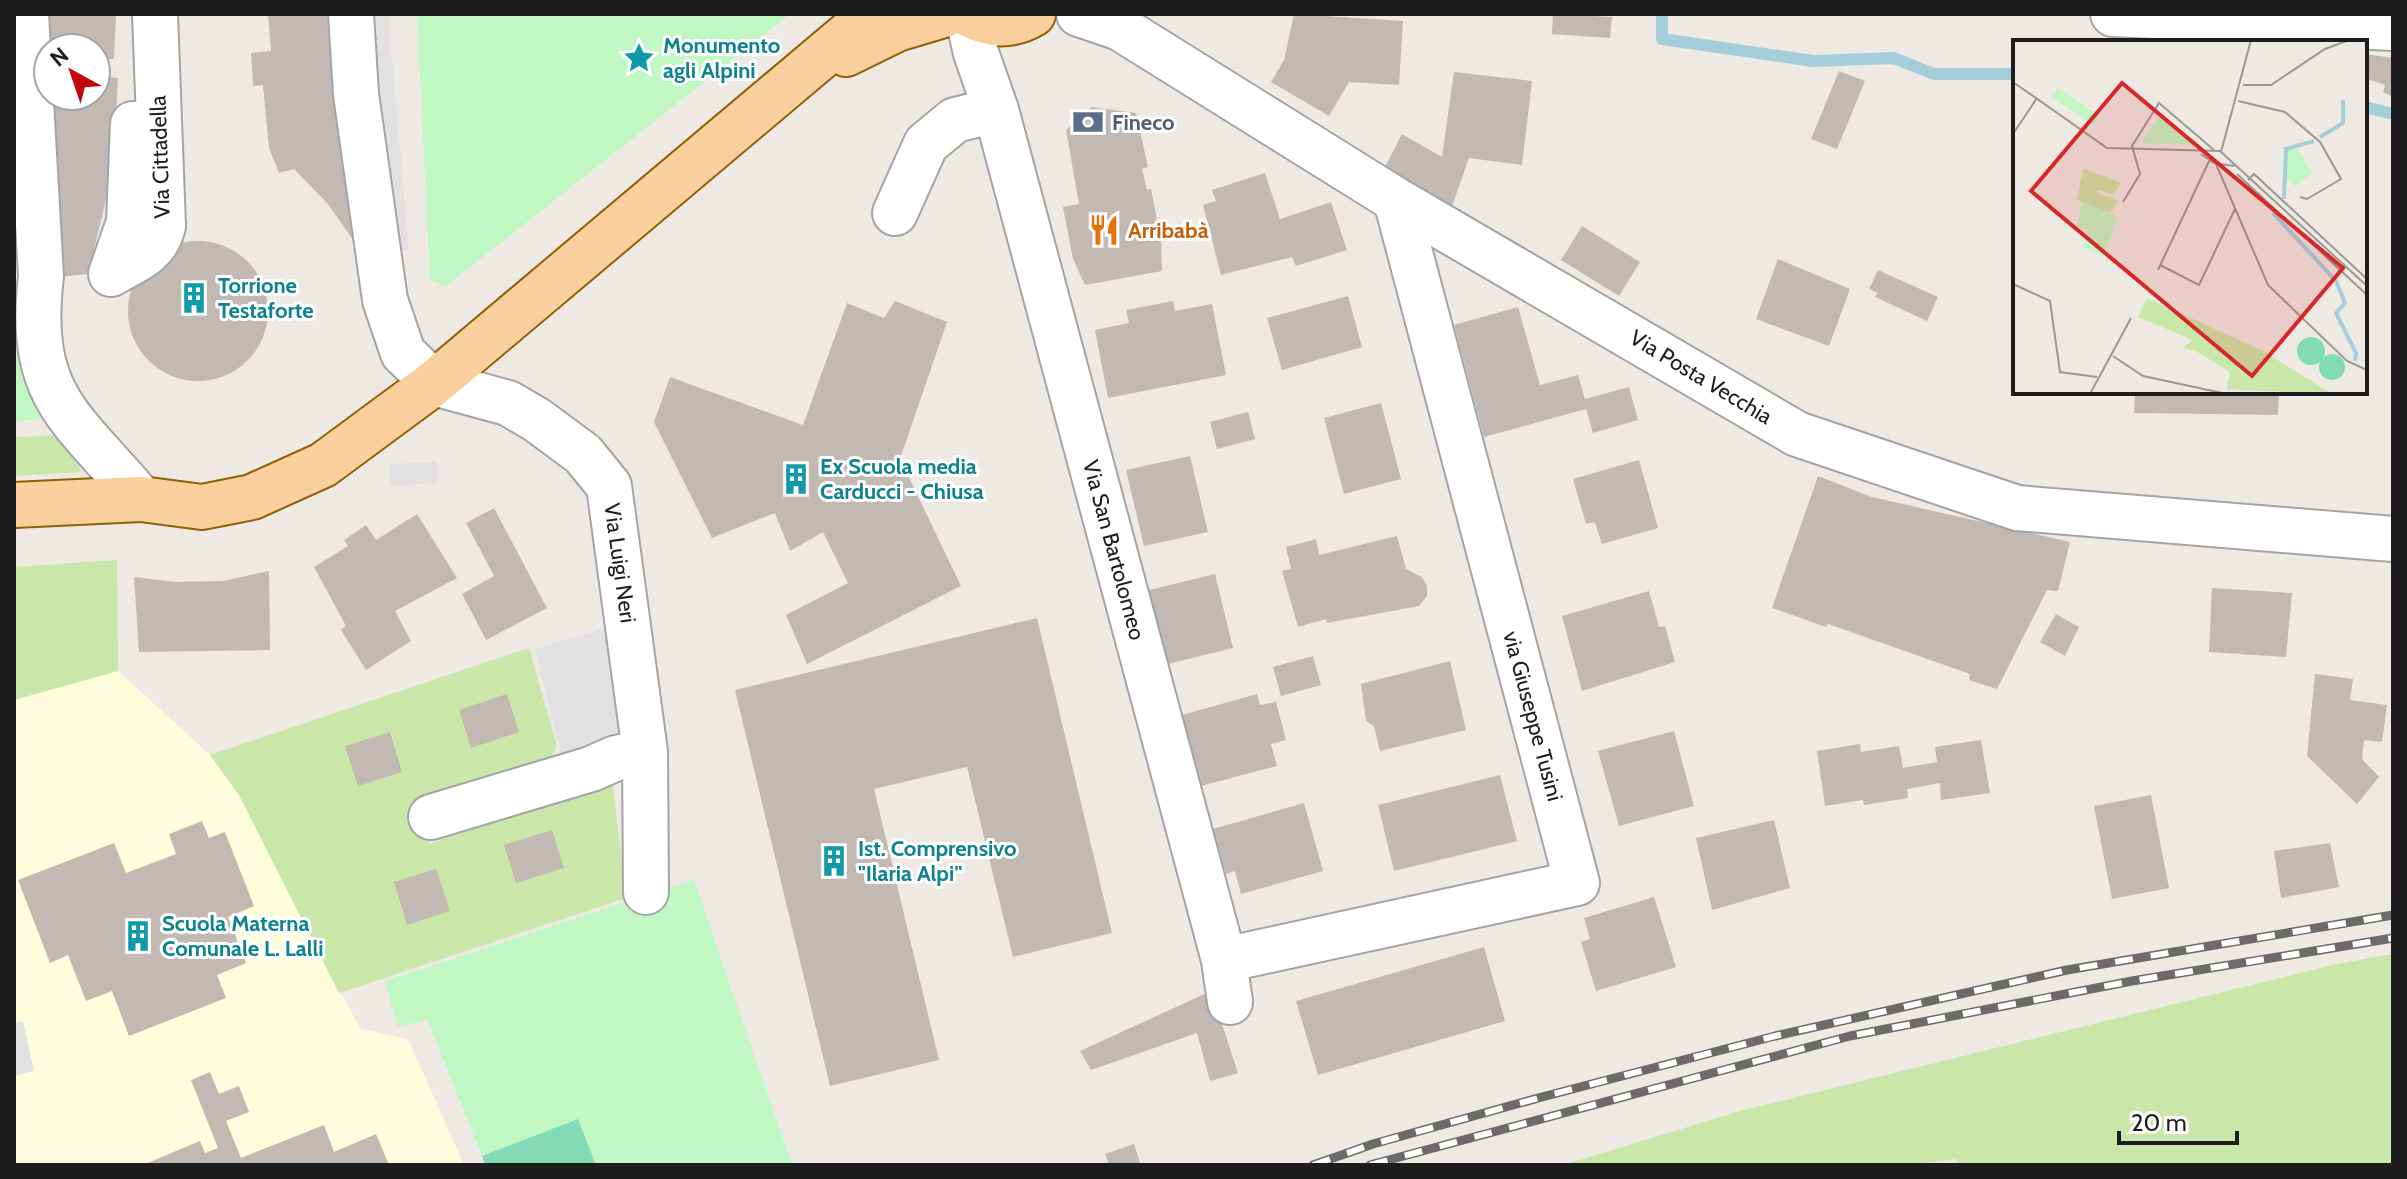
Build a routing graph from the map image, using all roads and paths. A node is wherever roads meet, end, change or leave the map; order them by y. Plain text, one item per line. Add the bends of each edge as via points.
1 (26, 14) edge
2 (137, 14) edge
3 (155, 14) edge
4 (351, 14) edge
5 (872, 14) edge
6 (947, 14) edge
7 (968, 14) edge
8 (2113, 14) edge
9 (1029, 16) edge
10 (1098, 16) edge
11 (2393, 28) edge
12 (800, 76) junction
13 (995, 105) junction
14 (24, 161) edge
15 (1396, 200) junction
16 (895, 213) dead end
17 (26, 304) edge
18 (434, 383) junction
19 (141, 499) junction
20 (14, 505) edge
21 (2393, 539) edge
22 (645, 752) junction
23 (431, 817) dead end
24 (646, 892) dead end
25 (1227, 981) joint

1 - 14 street
2 - 3 street, Via Cittadella via 129,222 111,274 148,254 163,226
4 - 18 street, Via Luigi Neri via 356,94 385,300 403,353
5 - 12 main road
6 - 12 main road via 897,29
7 - 9 main road via 995,24
7 - 13 street
8 - 11 street
9 - 13 street via 995,49
10 - 15 street, Via Posta Vecchia
12 - 18 main road
13 - 16 street via 955,120 926,144
13 - 25 street, Via San Bartolomeo
14 - 17 street via 41,276
15 - 21 street, Via Posta Vecchia via 1797,434 1826,444 2017,508
15 - 25 street, via Giuseppe Tusini via 1577,883
17 - 19 street via 60,407
18 - 19 main road via 323,465 252,497 202,507
18 - 22 street, Via Luigi Neri via 508,403 583,454 609,486
19 - 20 main road
22 - 23 street
22 - 24 street, Via Luigi Neri

